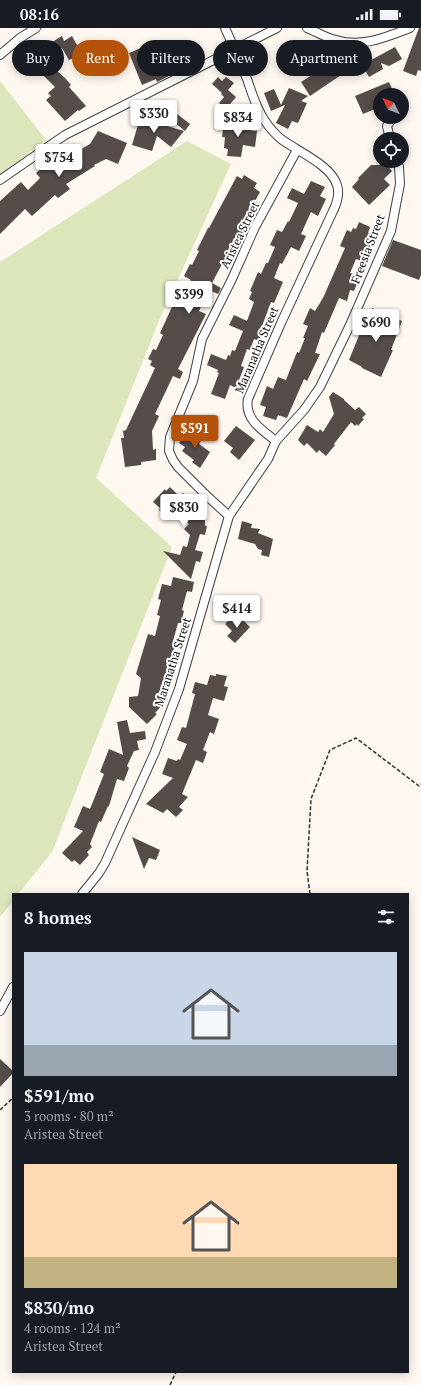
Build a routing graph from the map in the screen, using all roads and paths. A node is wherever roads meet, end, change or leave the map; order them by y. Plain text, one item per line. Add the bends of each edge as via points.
1 (36, 28) edge
2 (225, 28) edge
3 (277, 28) edge
4 (307, 28) edge
5 (410, 28) edge
6 (231, 40) edge
7 (254, 40) edge
8 (0, 55) edge
9 (213, 61) edge
10 (246, 76) edge
11 (297, 150) junction
12 (399, 168) edge
13 (0, 180) edge
14 (276, 442) junction
15 (229, 516) junction
16 (421, 784) edge
17 (83, 893) edge
18 (310, 893) edge
19 (12, 989) edge
20 (0, 1011) edge
21 (12, 1099) edge
22 (0, 1110) edge
23 (176, 1373) edge
24 (170, 1385) edge

1 - 8 street
2 - 6 street, Maranatha Street
3 - 7 street
4 - 5 street via 336,40 365,43
9 - 13 street via 65,135
10 - 11 street, Maranatha Street via 264,119 279,138
11 - 14 street, Maranatha Street via 327,171 337,184 338,193 337,202 248,399 249,416
11 - 15 street, Aristea Street via 255,227 202,339 193,381 170,437 169,451 178,468
12 - 14 street, Freesia Street via 400,184 391,231 350,325 320,387
14 - 15 street, Maranatha Street via 268,459
15 - 17 street, Maranatha Street via 179,690 155,752 105,863
16 - 18 path via 419,786 356,738 330,750 311,799 307,871
19 - 20 street
21 - 22 path
23 - 24 path

